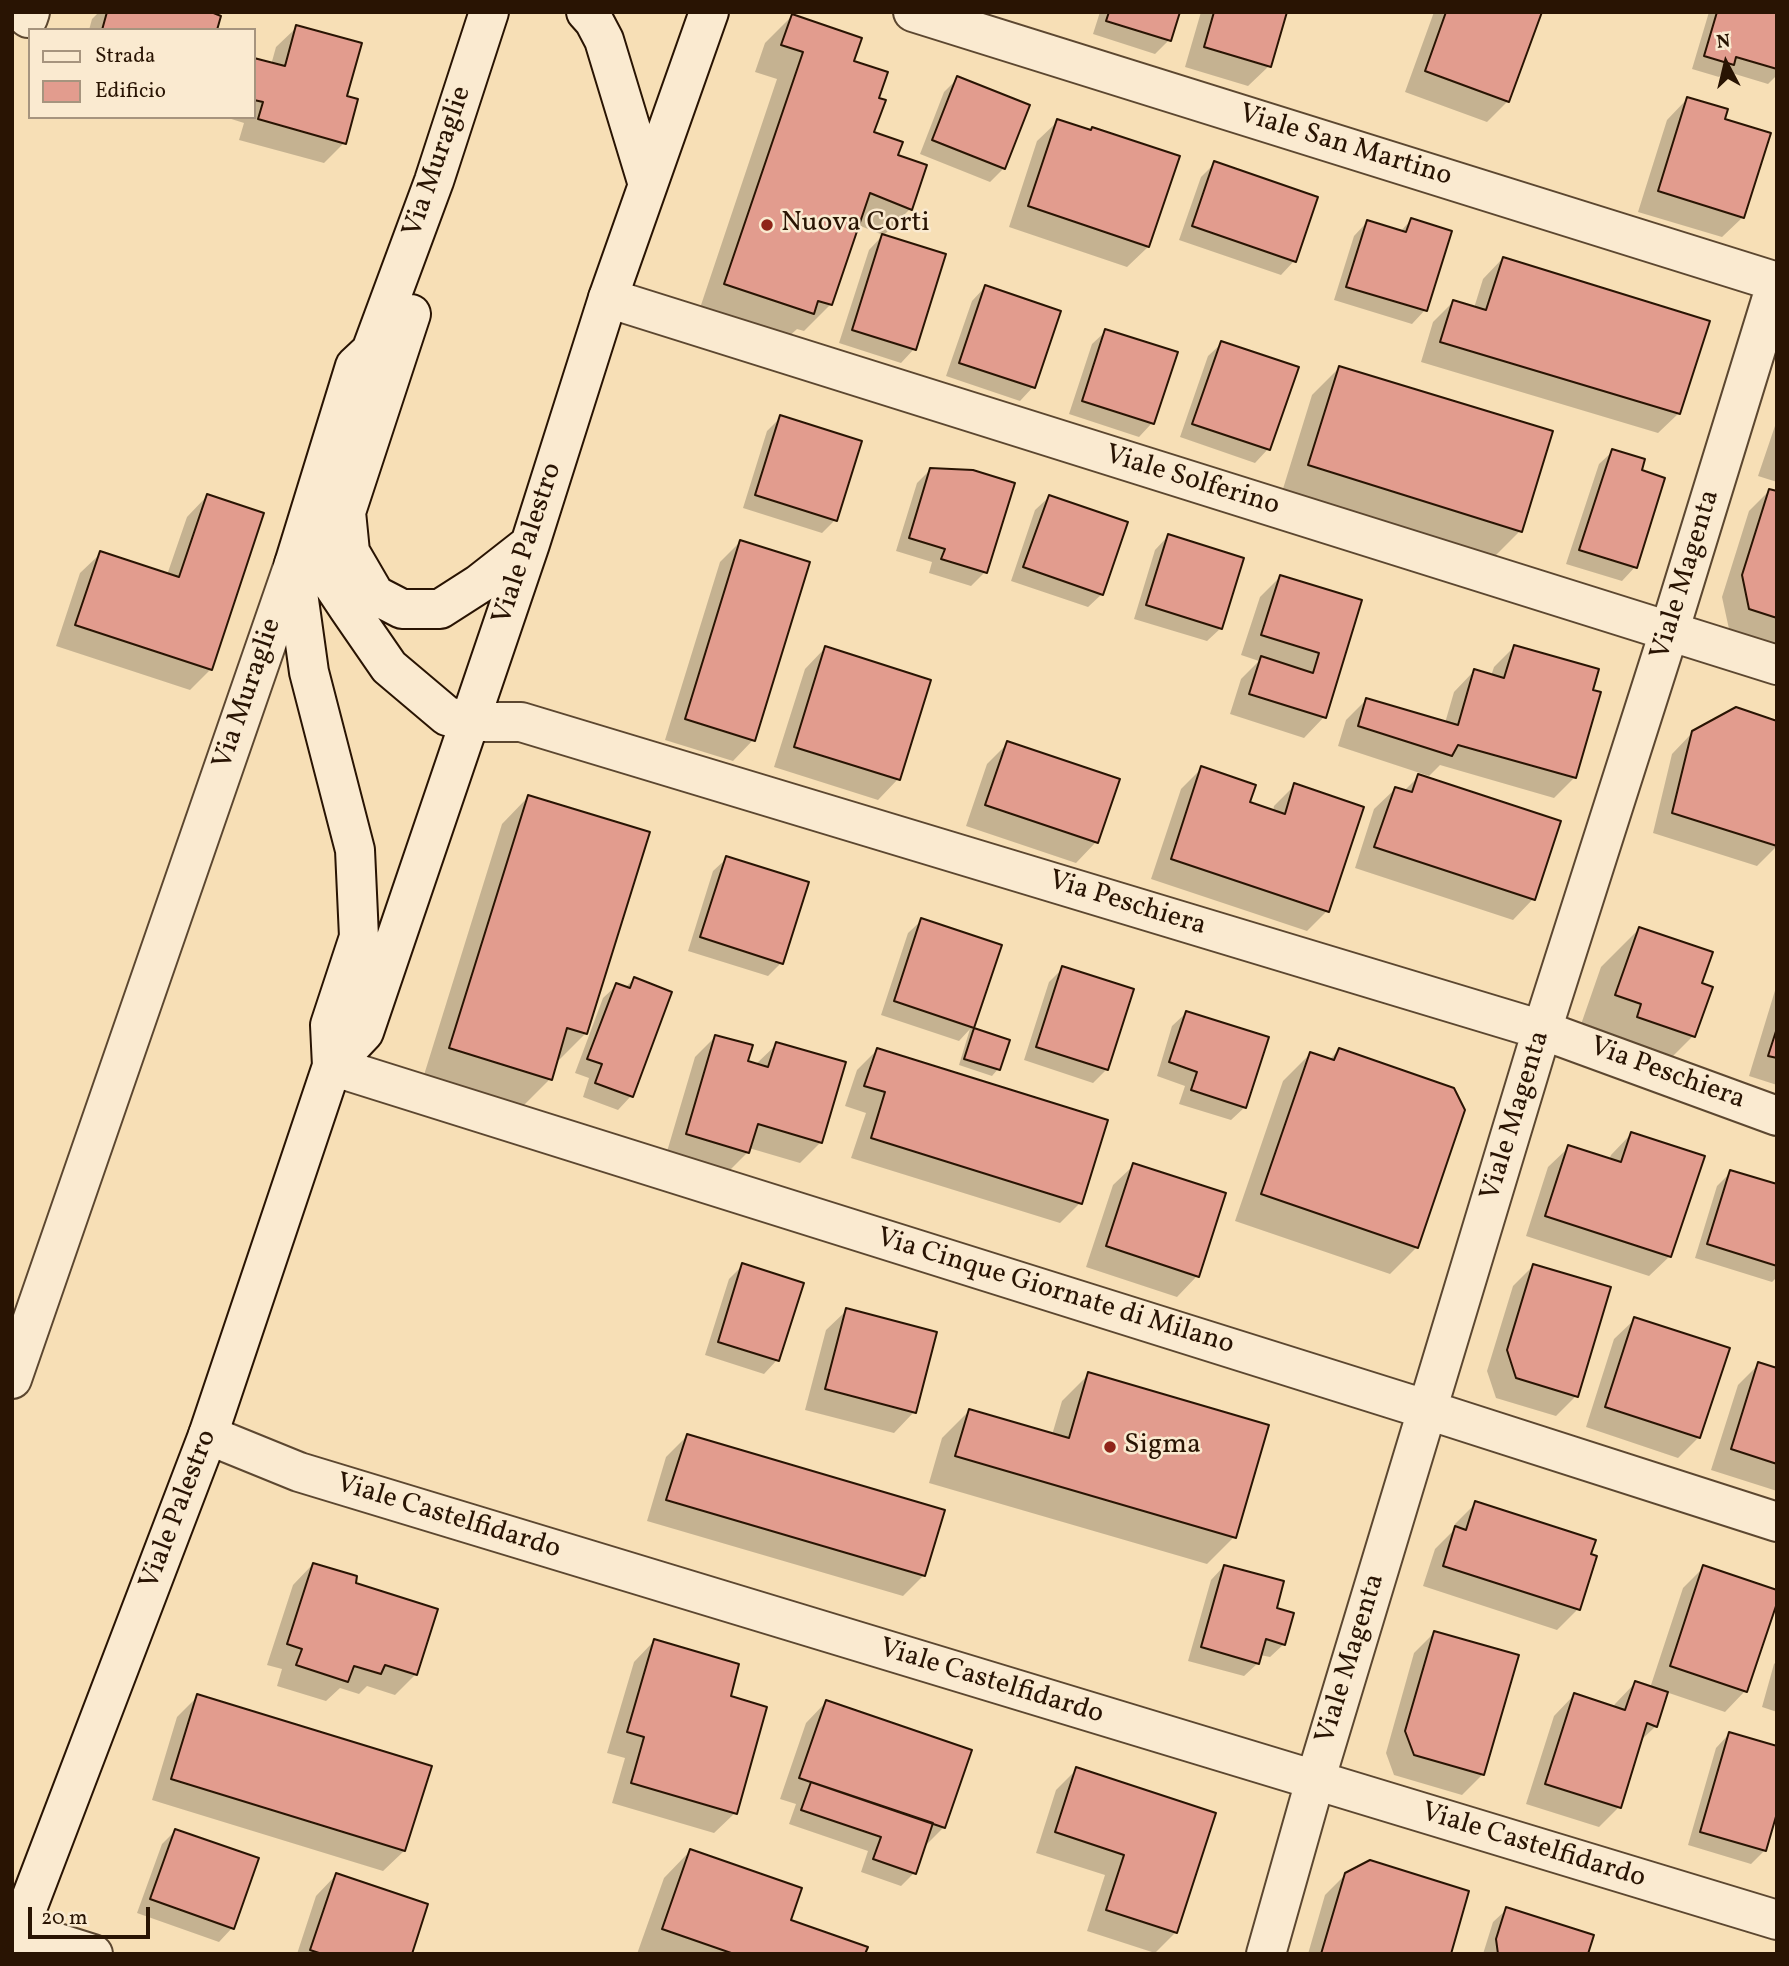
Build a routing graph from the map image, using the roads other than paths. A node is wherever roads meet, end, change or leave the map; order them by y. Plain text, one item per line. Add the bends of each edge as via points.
1 (489, 12) edge
2 (586, 12) edge
3 (709, 12) edge
4 (913, 12) edge
5 (434, 181) junction
6 (648, 186) junction
7 (1777, 282) edge
8 (608, 298) junction
9 (371, 351) junction
10 (530, 544) junction
11 (294, 564) junction
12 (1669, 632) junction
13 (1777, 665) edge
14 (470, 722) junction
15 (1542, 1030) junction
16 (332, 1066) junction
17 (1777, 1115) edge
18 (12, 1380) edge
19 (1428, 1410) junction
20 (208, 1435) junction
21 (1777, 1522) edge
22 (1315, 1781) junction
23 (1777, 1920) edge
24 (16, 1939) edge
25 (93, 1954) edge
26 (1266, 1954) edge

1 - 5 street, Via Muraglie
2 - 6 street via 604,40
3 - 6 street, Viale Palestro
4 - 7 street, Viale San Martino
5 - 9 street, Via Muraglie
5 - 10 street via 443,220 346,512 350,552 374,595 402,609 440,609
6 - 8 street, Viale Palestro
7 - 12 street, Viale Magenta
8 - 10 street, Viale Palestro
8 - 12 street, Viale Solferino
9 - 11 street, Via Muraglie via 355,366
9 - 14 street via 376,360 326,516 327,576 389,667 447,716
10 - 14 street, Viale Palestro
11 - 16 street, Viale Palestro via 309,672 355,850 359,937 330,1025
11 - 18 street, Via Muraglie
12 - 13 street, Viale Solferino
12 - 15 street, Viale Magenta
14 - 15 street, Via Peschiera via 521,722
14 - 16 street, Viale Palestro via 363,1032
15 - 17 street, Via Peschiera
15 - 19 street, Viale Magenta
16 - 19 street, Via Cinque Giornate di Milano
16 - 20 street, Viale Palestro
19 - 21 street, Via Cinque Giornate di Milano
19 - 22 street, Viale Magenta
20 - 22 street, Viale Castelfidardo via 299,1472
20 - 24 street, Viale Palestro
22 - 23 street, Viale Castelfidardo
22 - 26 street, Viale Magenta
24 - 25 street

